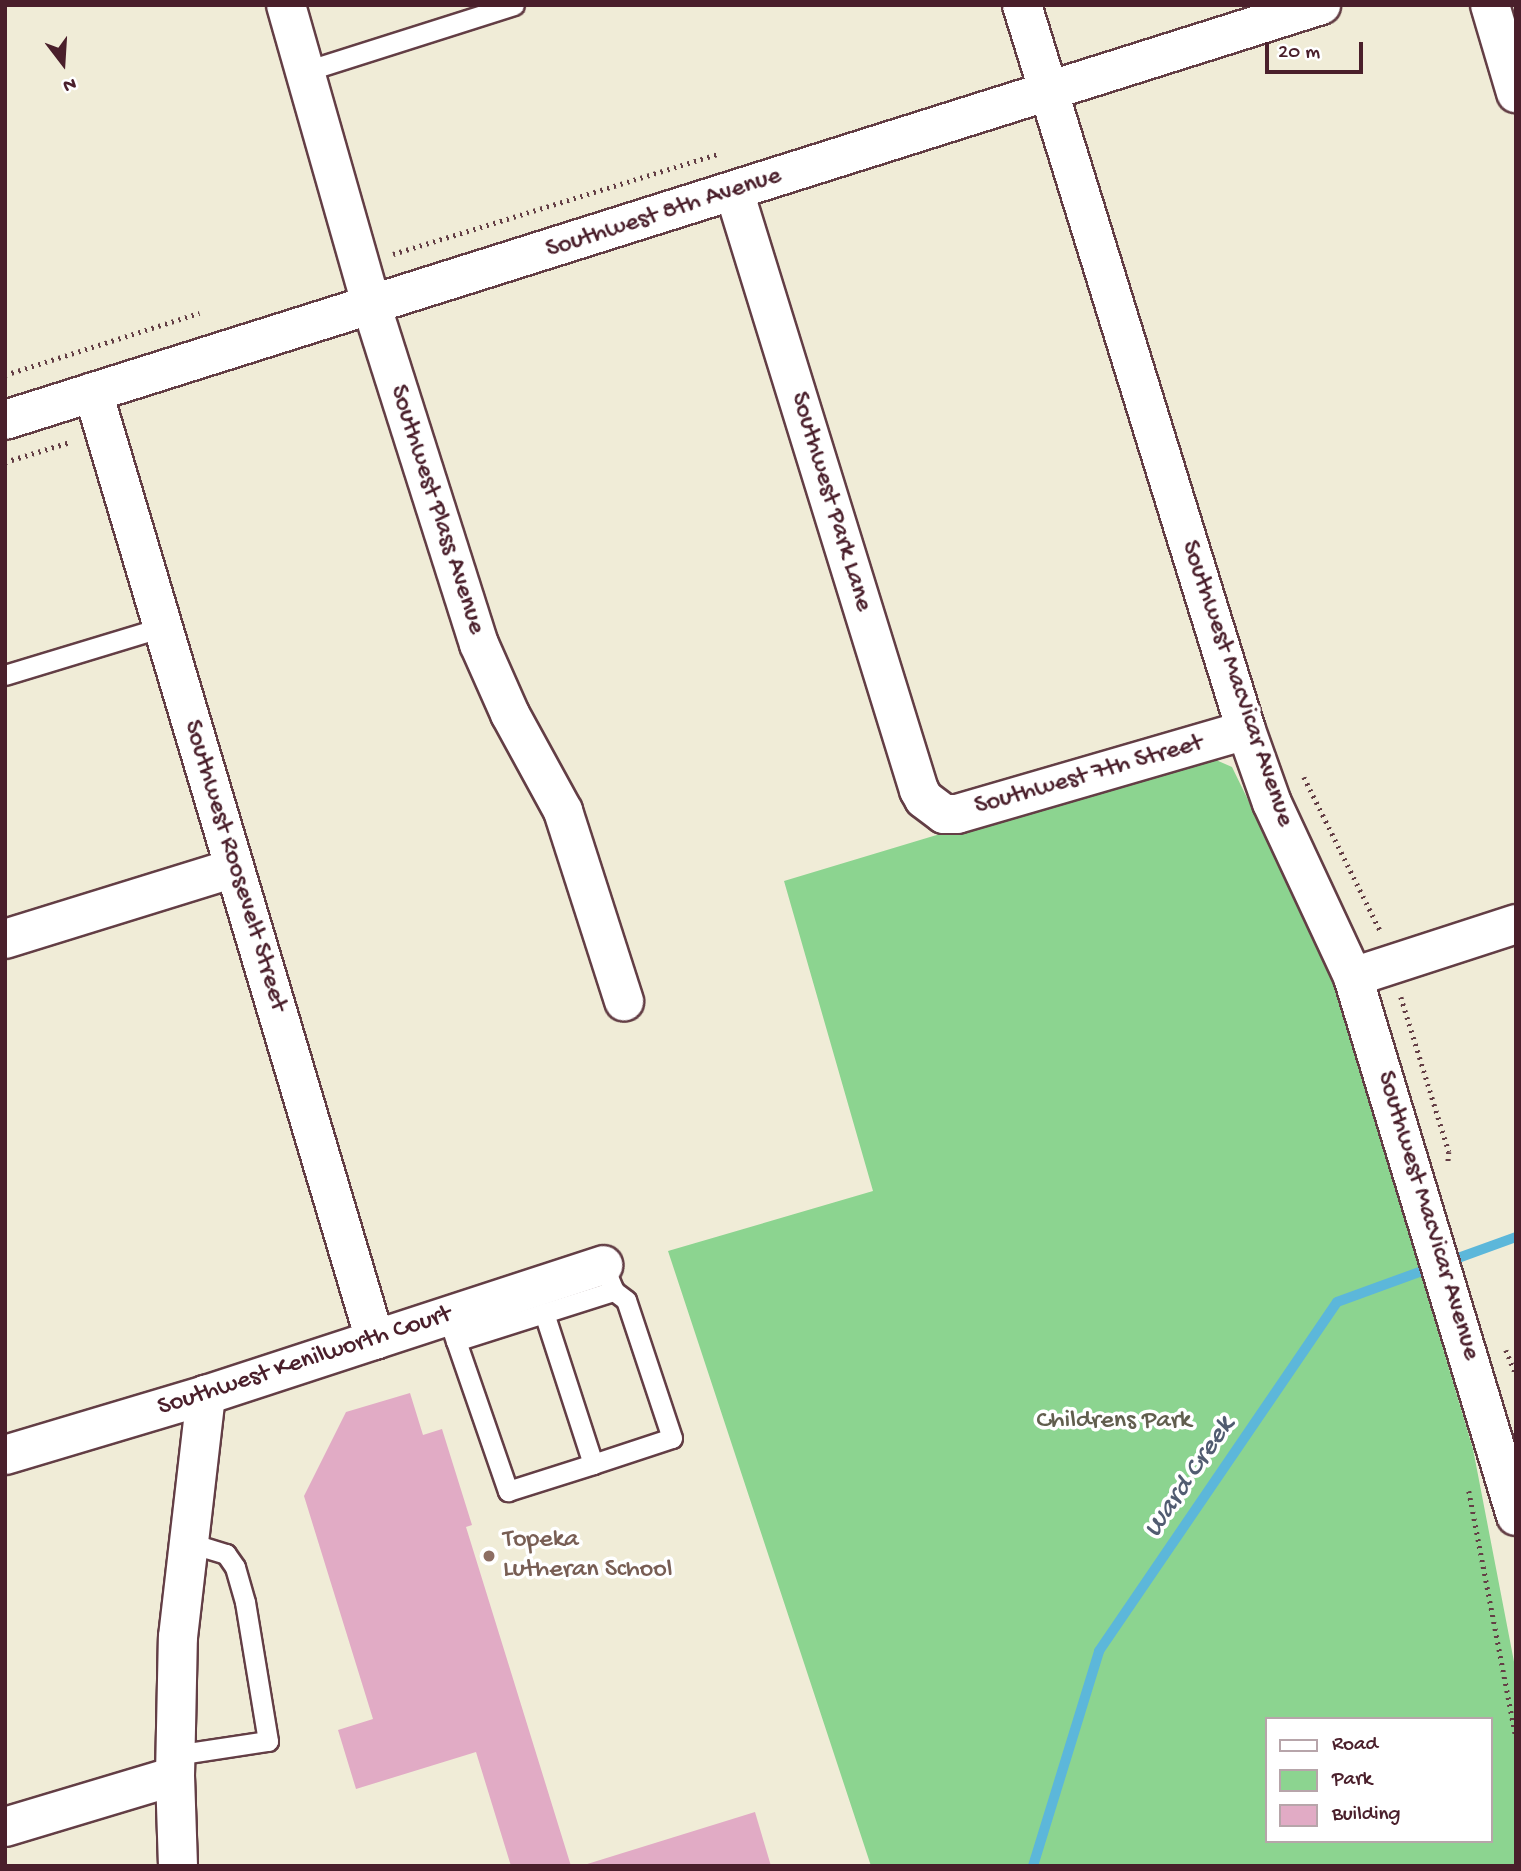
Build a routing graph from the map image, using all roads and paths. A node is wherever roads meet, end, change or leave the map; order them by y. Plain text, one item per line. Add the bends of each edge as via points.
1 (286, 5) edge
2 (514, 5) edge
3 (1022, 5) edge
4 (1321, 5) edge
5 (1490, 5) edge
6 (306, 71) junction
7 (1047, 91) junction
8 (1516, 93) edge
9 (732, 150) dead end
10 (734, 191) junction
11 (386, 256) dead end
12 (372, 307) junction
13 (199, 313) dead end
14 (5, 375) edge
15 (93, 392) junction
16 (5, 420) edge
17 (81, 439) dead end
18 (5, 462) edge
19 (163, 627) junction
20 (5, 675) edge
21 (1246, 730) junction
22 (1302, 774) dead end
23 (934, 807) joint
24 (234, 868) junction
25 (1516, 924) edge
26 (5, 939) edge
27 (1391, 965) junction
28 (1353, 977) junction
29 (624, 1001) dead end
30 (1448, 1176) dead end
31 (608, 1278) junction
32 (544, 1313) junction
33 (452, 1329) junction
34 (374, 1340) junction
35 (206, 1395) junction
36 (5, 1455) edge
37 (593, 1464) junction
38 (1468, 1489) dead end
39 (1516, 1516) edge
40 (189, 1543) junction
41 (1516, 1738) edge
42 (175, 1766) junction
43 (5, 1827) edge
44 (178, 1866) edge

1 - 6 street, Southwest Plass Avenue
2 - 6 lane
3 - 7 street, Southwest MacVicar Avenue
4 - 7 street, Southwest 8th Avenue
5 - 8 street
6 - 12 street, Southwest Plass Avenue
7 - 10 street, Southwest 8th Avenue
7 - 21 street, Southwest MacVicar Avenue
9 - 11 path
10 - 12 street, Southwest 8th Avenue
10 - 23 street, Southwest Park Lane via 919,790
12 - 15 street, Southwest 8th Avenue
12 - 29 street, Southwest Plass Avenue via 479,645 563,811
13 - 14 path
15 - 16 street, Southwest 8th Avenue
15 - 19 street, Southwest Roosevelt Street
17 - 18 path
19 - 20 lane
19 - 24 street, Southwest Roosevelt Street
21 - 23 street, Southwest 7th Street via 957,814 944,814
21 - 28 street, Southwest MacVicar Avenue via 1272,803
22 - 27 path via 1382,934
24 - 26 street
24 - 34 street, Southwest Roosevelt Street
25 - 27 street
27 - 28 street
27 - 30 path via 1449,1152
28 - 39 street, Southwest MacVicar Avenue
31 - 32 lane
31 - 33 street, Southwest Kenilworth Court
31 - 37 lane via 626,1300 672,1438
32 - 33 lane
32 - 37 lane
33 - 34 street, Southwest Kenilworth Court
33 - 37 lane via 508,1491
34 - 35 street, Southwest Kenilworth Court
35 - 36 street, Southwest Kenilworth Court
35 - 40 street
38 - 41 path
40 - 42 street via 178,1637
40 - 42 lane via 226,1554 235,1567 268,1741
42 - 43 street
42 - 44 street

